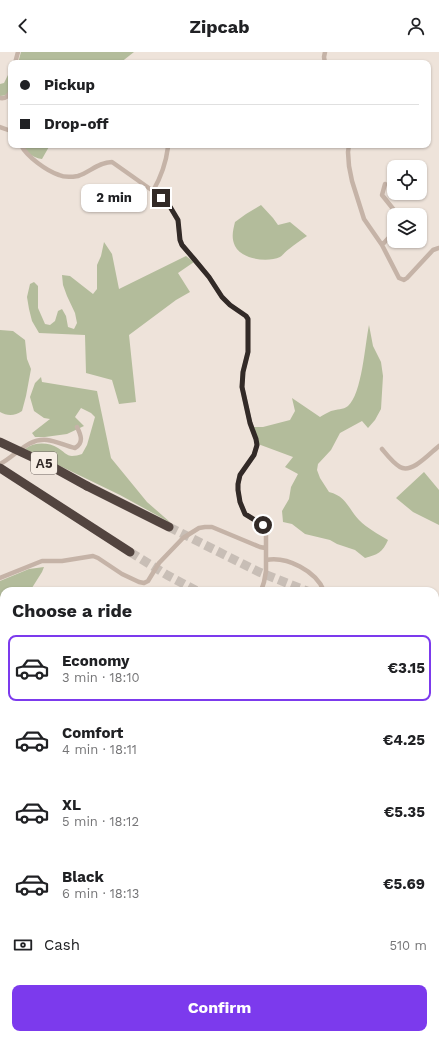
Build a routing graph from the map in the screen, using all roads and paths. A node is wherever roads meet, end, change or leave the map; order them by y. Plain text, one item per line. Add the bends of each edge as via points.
1 (22, 148) edge
2 (168, 148) edge
3 (349, 148) edge
4 (386, 184) dead end
5 (153, 191) junction
6 (392, 208) edge
7 (387, 240) edge
8 (382, 245) junction
9 (439, 248) edge
10 (77, 427) dead end
11 (0, 442) edge
12 (439, 446) edge
13 (382, 449) dead end
14 (0, 464) edge
15 (0, 468) edge
16 (168, 527) tunnel mouth
17 (265, 548) junction
18 (130, 552) tunnel mouth
19 (266, 560) junction
20 (0, 578) edge
21 (262, 587) edge
22 (322, 587) edge

1 - 5 street via 41,165 68,177 112,162
2 - 5 street via 166,162
3 - 8 street via 352,181 363,216
4 - 6 street via 382,195
5 - 17 street via 169,205 178,220 182,245 222,297 248,319 248,352 242,387 257,445 254,455 240,475 238,490 245,514 266,530
7 - 8 street
8 - 9 street via 397,275 404,280 433,250
10 - 14 street via 81,442 75,448 48,440 37,440
11 - 16 highway, Α5, bridge
12 - 13 street via 408,469 398,466
15 - 18 highway, Α5
17 - 19 street
17 - 20 street via 212,527 205,527 183,538 144,583 122,574 93,556 42,561
19 - 21 street
19 - 22 street via 283,560 298,565 318,580

